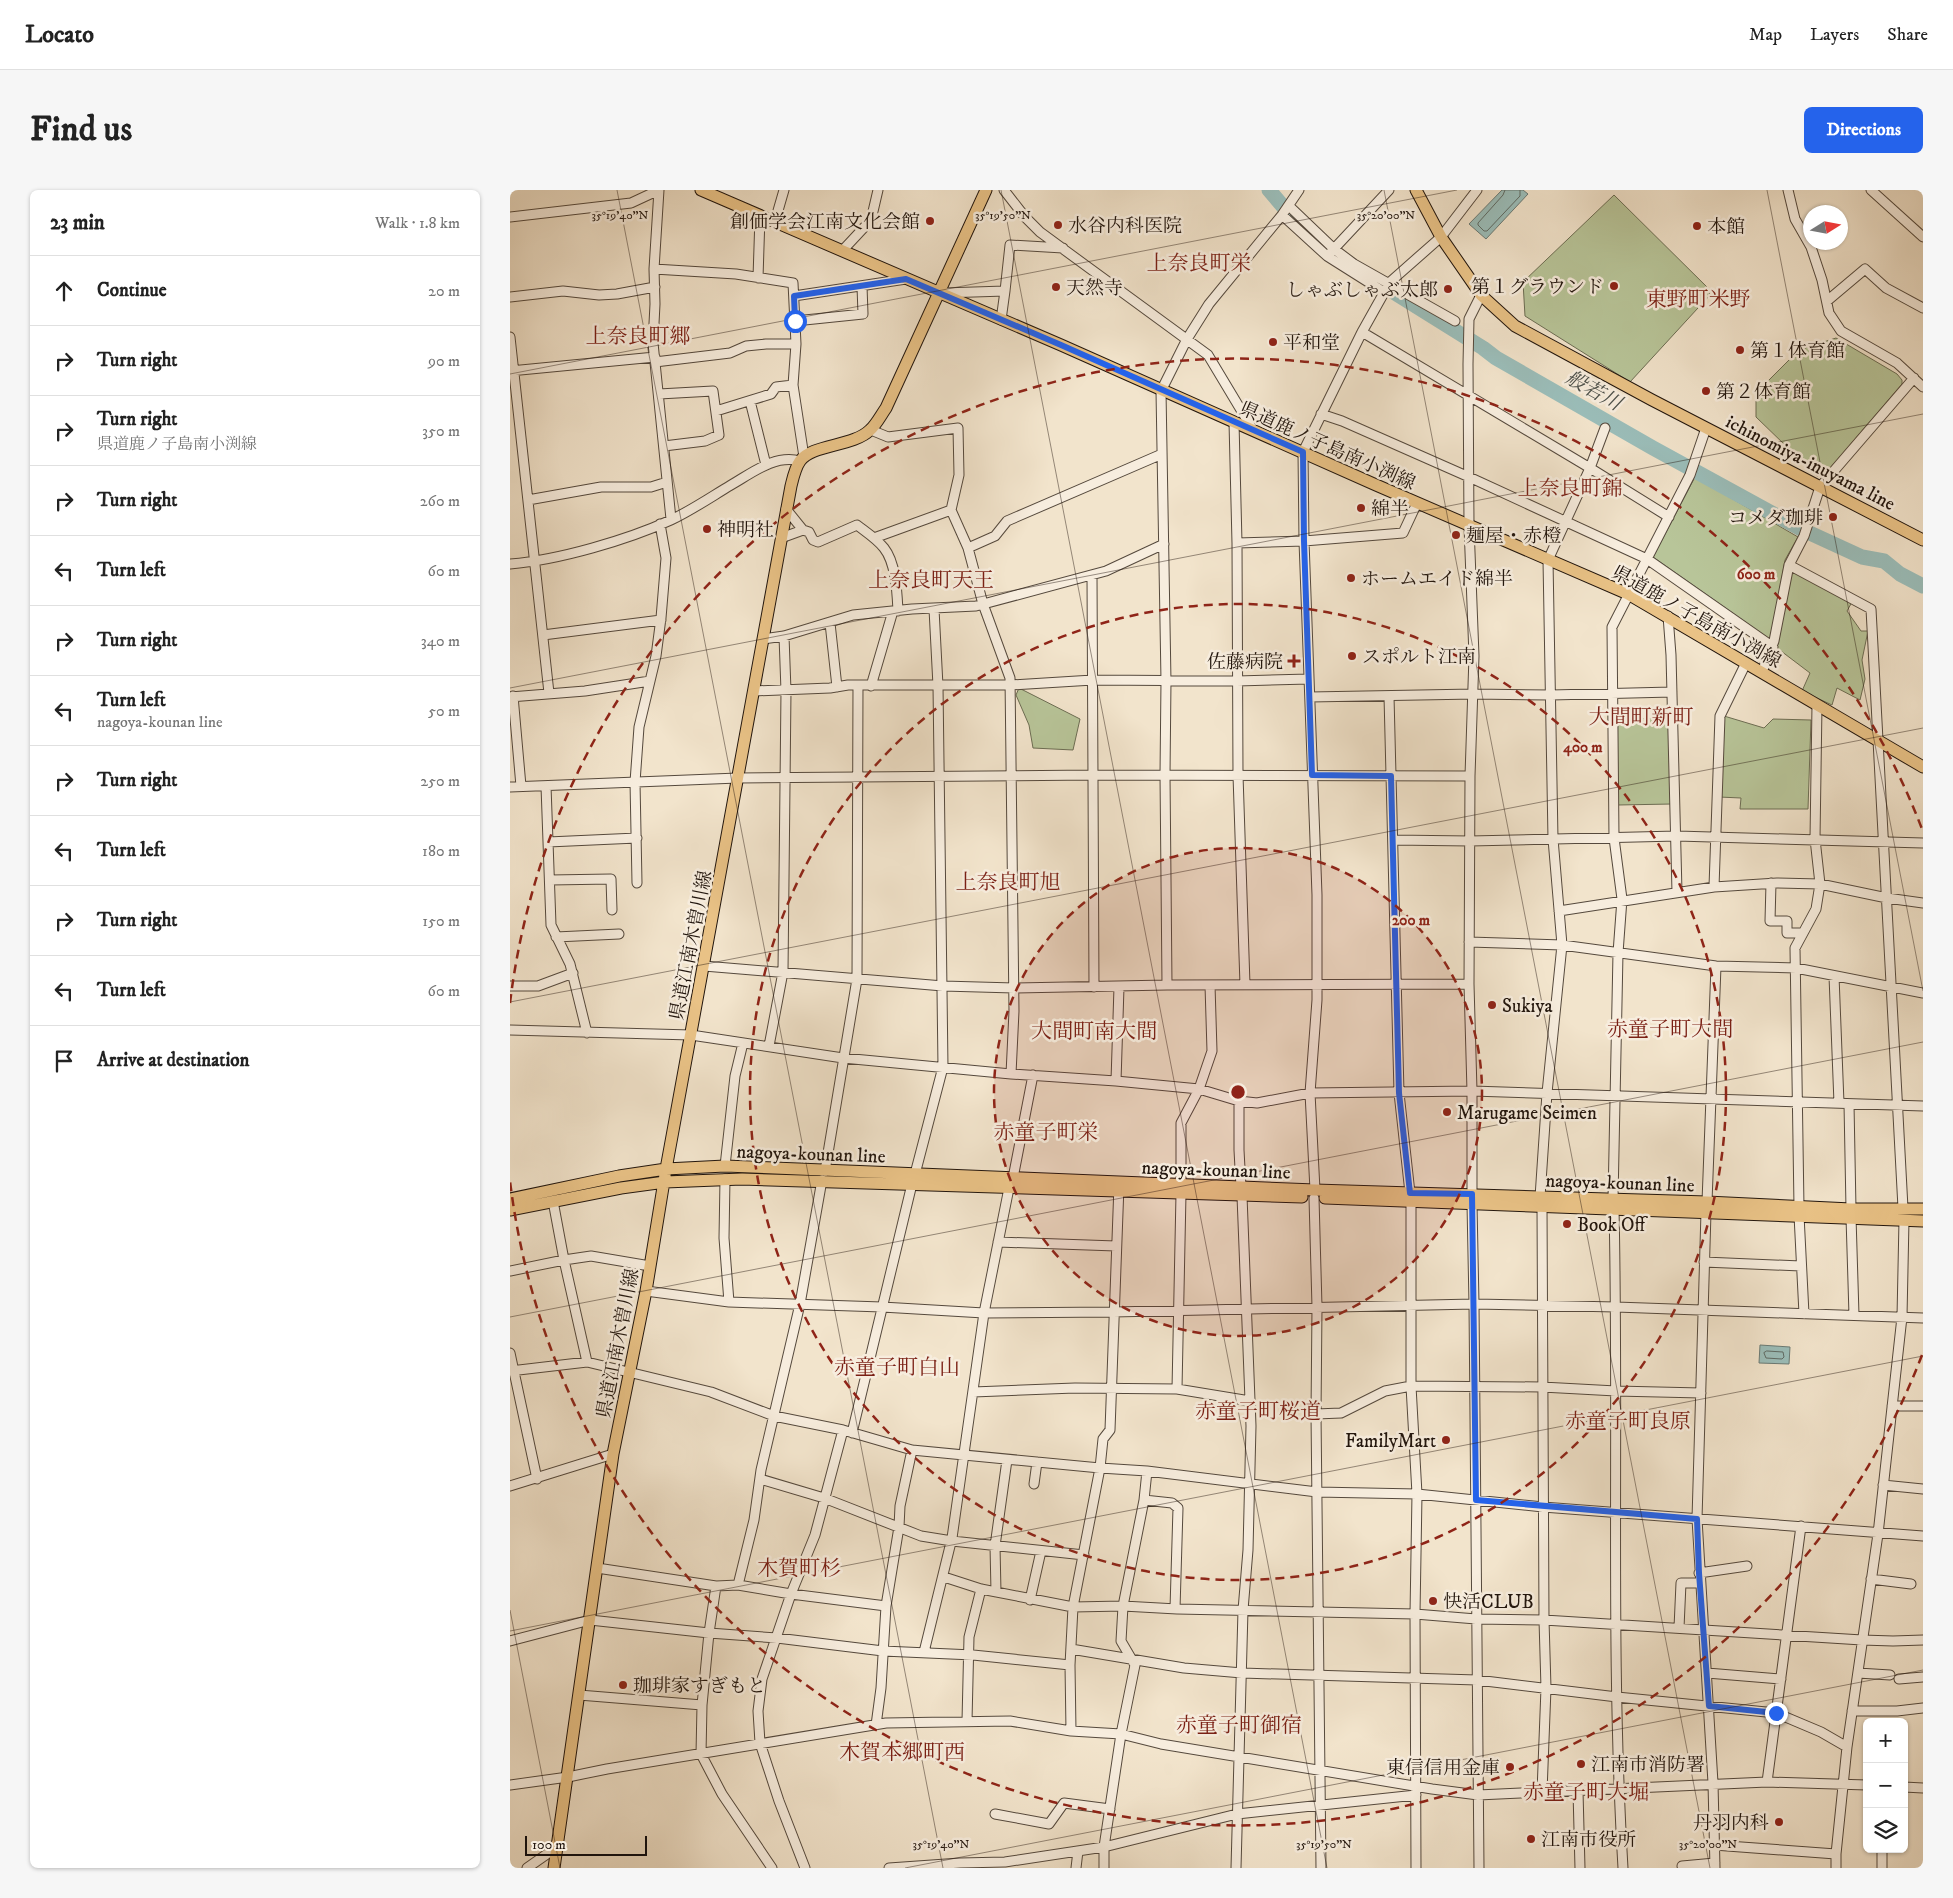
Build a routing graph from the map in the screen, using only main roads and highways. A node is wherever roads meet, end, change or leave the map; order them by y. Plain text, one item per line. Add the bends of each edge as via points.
1 (701, 190) edge
2 (986, 190) edge
3 (1416, 190) edge
4 (938, 293) junction
5 (1923, 540) edge
6 (1923, 767) edge
7 (666, 1169) junction
8 (823, 1176) junction
9 (666, 1182) junction
10 (510, 1199) edge
11 (1923, 1209) edge
12 (510, 1210) edge
13 (1904, 1214) junction
14 (1923, 1221) edge
15 (554, 1868) edge

1 - 4 main road, 県道鹿ノ子島南小渕線
2 - 4 main road
3 - 5 main road, ichinomiya-inuyama line via 1441,236 1481,295 1515,326
4 - 6 main road, 県道鹿ノ子島南小渕線 via 1628,594
4 - 7 main road, 県道江南木曽川線 via 886,408 871,430 852,441 802,459 793,477
7 - 8 main road, nagoya-kounan line via 725,1166
7 - 9 main road, 県道江南木曽川線
7 - 10 main road, nagoya-kounan line
8 - 9 main road, nagoya-kounan line
8 - 13 main road, nagoya-kounan line
9 - 12 main road, nagoya-kounan line
9 - 15 main road, 県道江南木曽川線 via 614,1454
11 - 13 main road, nagoya-kounan line
13 - 14 main road, nagoya-kounan line

